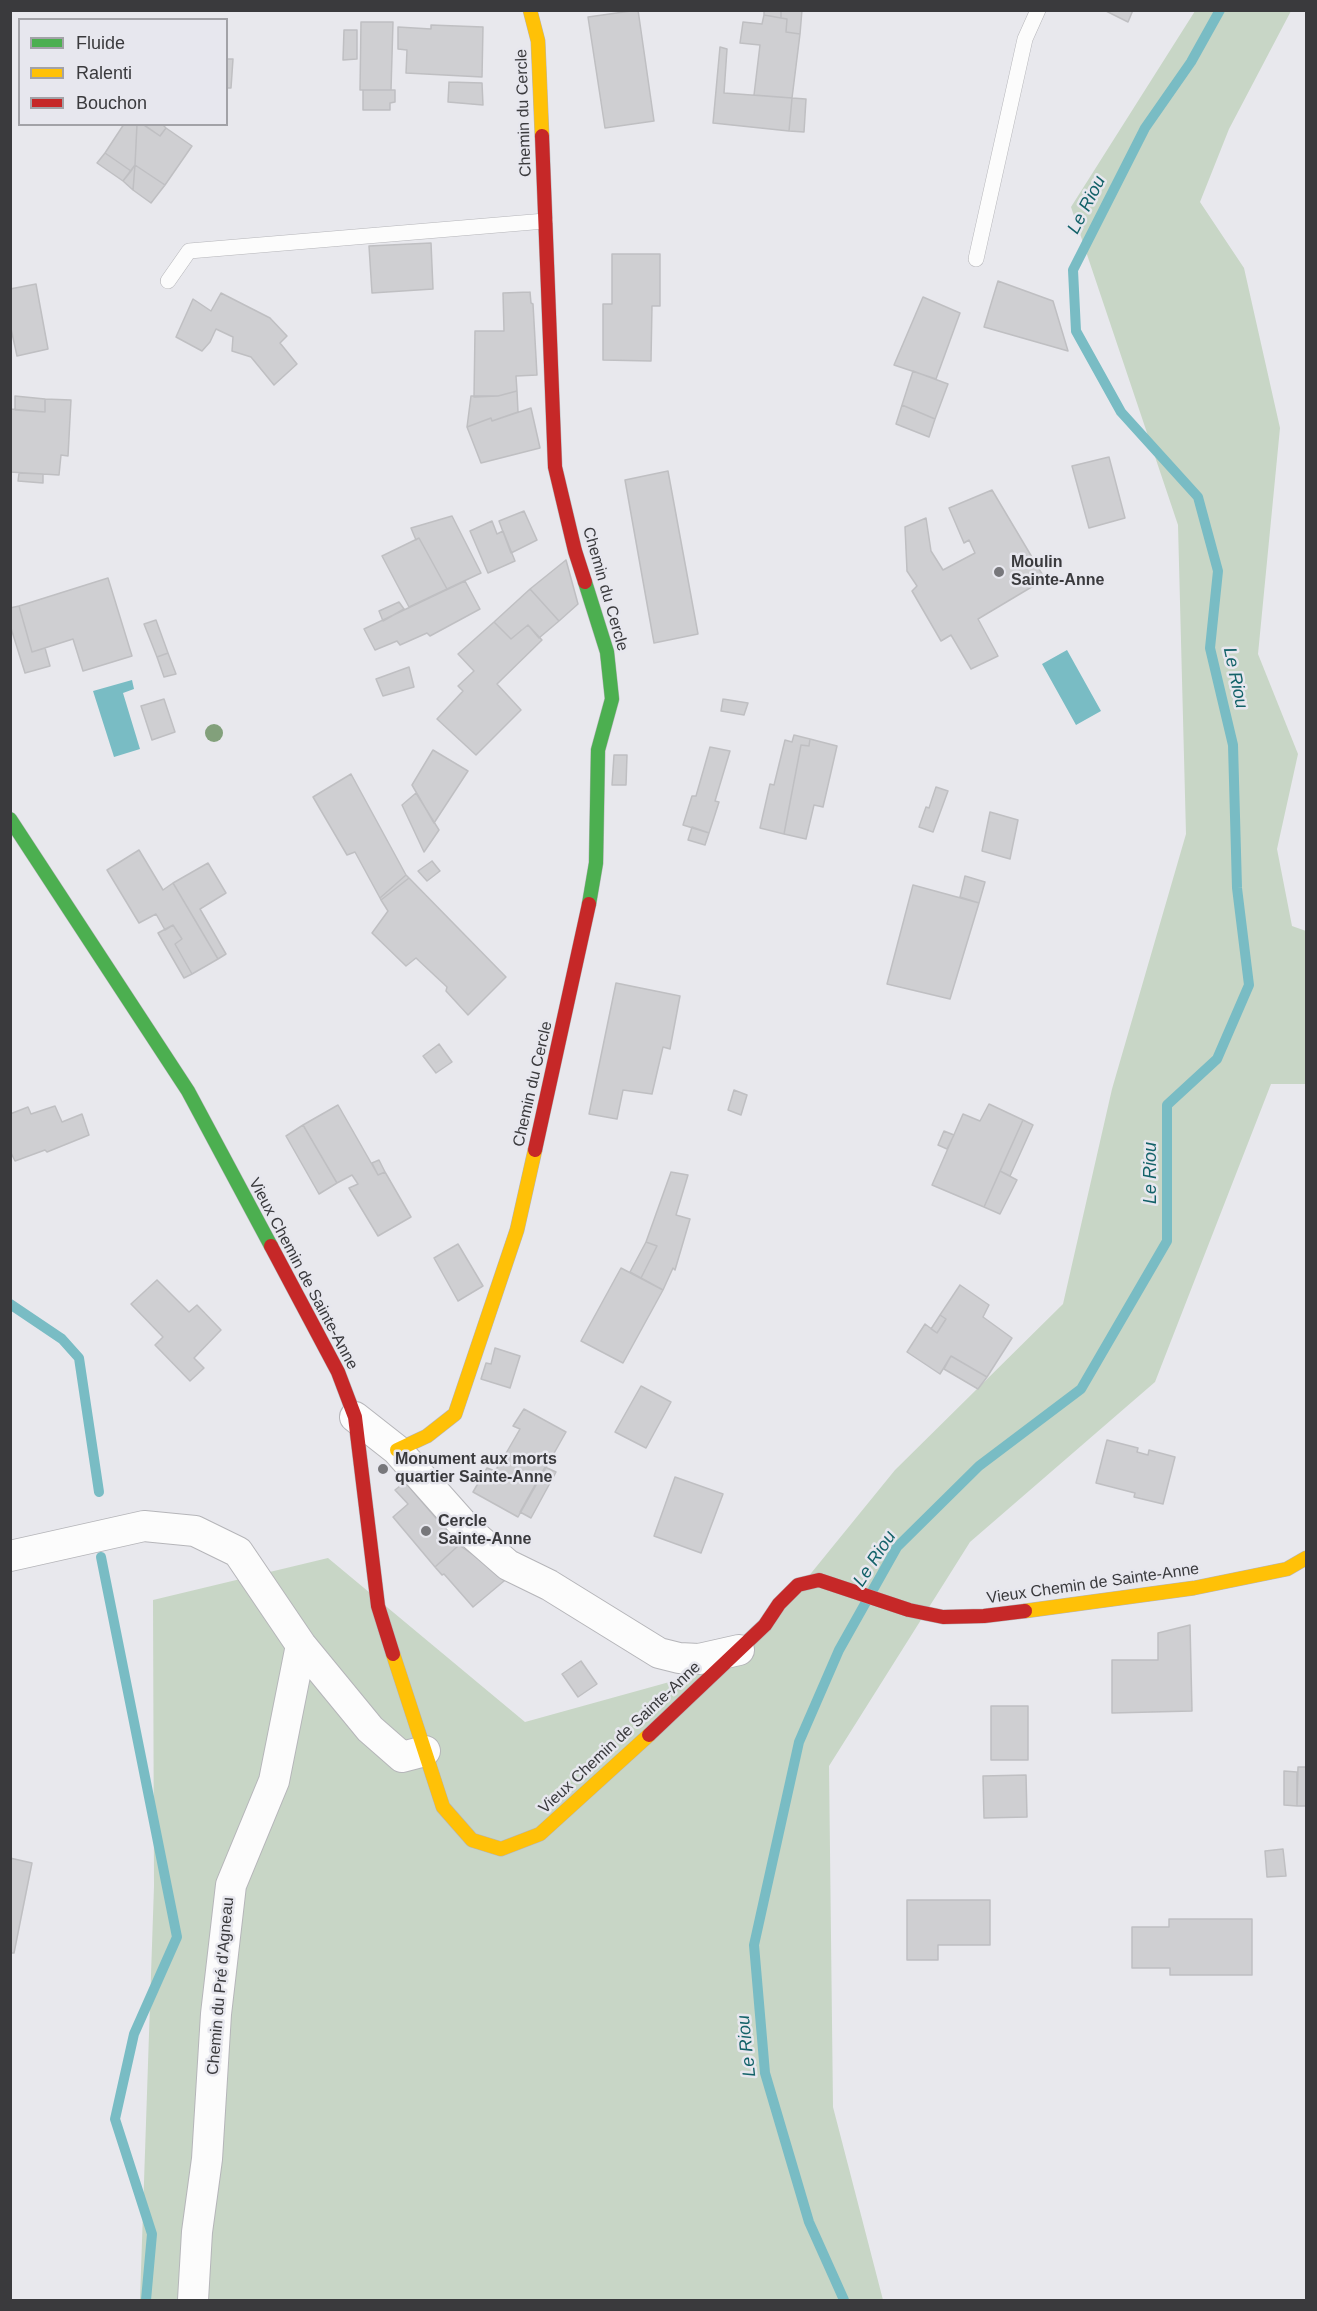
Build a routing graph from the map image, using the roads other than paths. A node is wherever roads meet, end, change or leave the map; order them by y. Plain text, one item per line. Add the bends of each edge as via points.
1 (530, 10) edge
2 (1038, 10) edge
3 (545, 221) junction
4 (976, 259) dead end
5 (168, 281) dead end
6 (10, 819) edge
7 (355, 1417) junction
8 (397, 1450) junction
9 (10, 1556) edge
10 (1306, 1558) edge
11 (301, 1645) junction
12 (739, 1650) junction
13 (425, 1751) junction
14 (193, 2301) edge

1 - 3 street, Chemin du Cercle via 538,41
2 - 4 lane via 1025,39
3 - 5 lane via 189,251
3 - 8 street, Chemin du Cercle via 555,466 575,551 608,652 612,699 597,750 596,863 517,1230 455,1414 427,1436
6 - 7 street, Vieux Chemin de Sainte-Anne via 188,1091 338,1372
7 - 8 street
7 - 13 street, Vieux Chemin de Sainte-Anne via 378,1606
8 - 12 street via 469,1531 508,1565 549,1585 659,1653 699,1659
9 - 11 street via 144,1526 195,1531 238,1552
10 - 12 street, Vieux Chemin de Sainte-Anne via 1287,1569 1194,1588 1026,1611 943,1617 909,1610 819,1580 798,1585
11 - 13 street via 370,1729 402,1757
11 - 14 street, Chemin du Pré d'Agneau via 274,1780 231,1885 216,2014
12 - 13 street, Vieux Chemin de Sainte-Anne via 540,1834 501,1849 472,1840 443,1807

